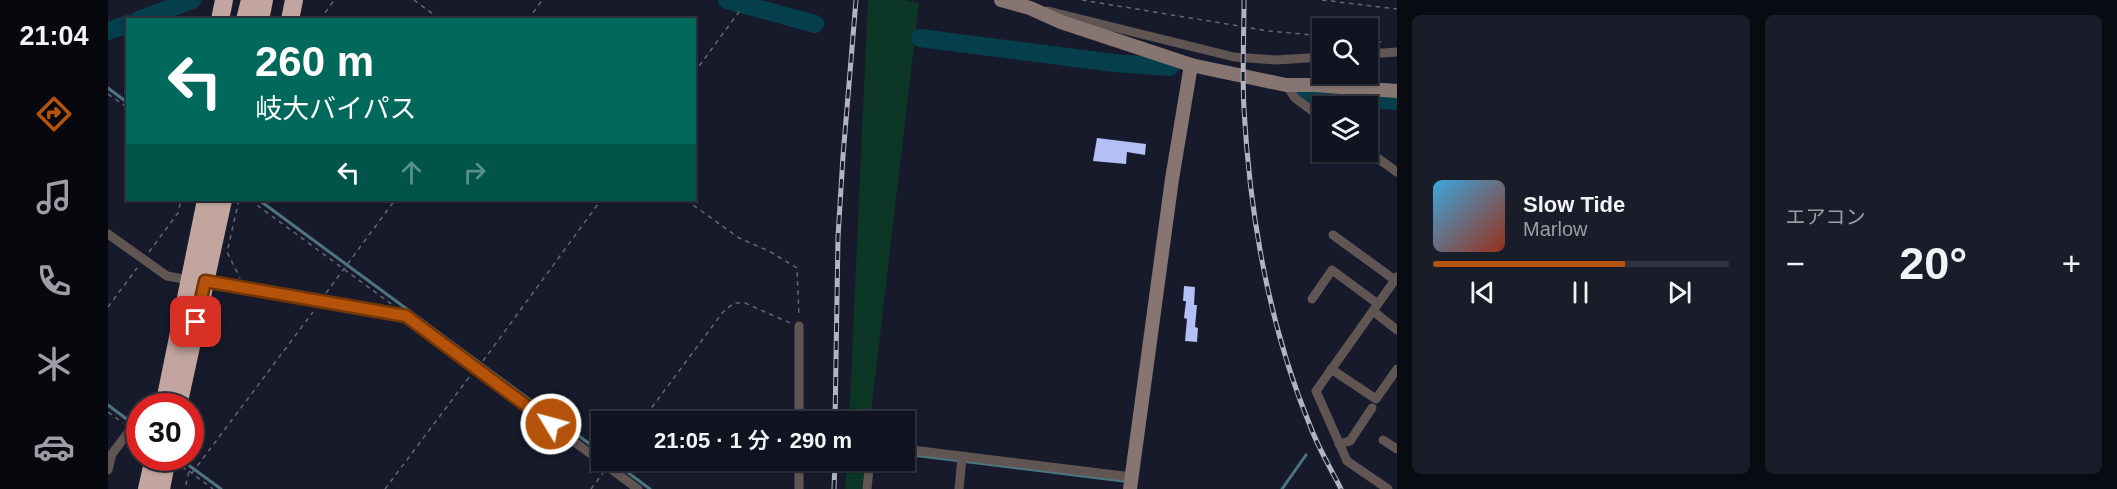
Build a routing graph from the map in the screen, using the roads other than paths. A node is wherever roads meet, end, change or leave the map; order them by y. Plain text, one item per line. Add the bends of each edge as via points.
1 (224, 0) edge
2 (250, 0) edge
3 (264, 0) edge
4 (294, 0) edge
5 (1001, 0) edge
6 (1030, 8) junction
7 (220, 18) edge
8 (246, 18) edge
9 (260, 18) edge
10 (290, 18) edge
11 (1397, 52) edge
12 (1378, 53) edge
13 (1312, 58) edge
14 (1191, 65) junction
15 (1286, 85) junction
16 (1397, 91) edge
17 (1312, 111) edge
18 (1378, 158) edge
19 (1397, 172) edge
20 (209, 201) edge
21 (108, 234) edge
22 (1333, 235) dead end
23 (1396, 278) edge
24 (197, 280) junction
25 (1312, 299) dead end
26 (1375, 308) junction
27 (799, 326) road end
28 (1397, 330) edge
29 (1332, 369) junction
30 (1397, 369) edge
31 (167, 393) edge
32 (180, 393) edge
33 (1372, 408) dead end
34 (799, 411) edge
35 (126, 435) edge
36 (1383, 440) dead end
37 (1339, 444) junction
38 (1397, 449) edge
39 (915, 451) edge
40 (962, 458) junction
41 (108, 470) edge
42 (151, 471) edge
43 (170, 471) edge
44 (799, 471) edge
45 (869, 471) edge
46 (1131, 483) edge
47 (147, 489) edge
48 (160, 489) edge
49 (638, 489) edge
50 (799, 489) edge
51 (867, 489) edge
52 (959, 489) edge
53 (1388, 489) edge

1 - 7 highway
2 - 8 highway
3 - 9 highway
4 - 10 highway
5 - 6 street
6 - 13 street via 1233,57
6 - 14 street via 1060,22
11 - 12 street
14 - 15 street
14 - 46 street
15 - 16 street
15 - 17 street
18 - 19 street
20 - 24 highway
21 - 24 street via 167,276
22 - 23 street
23 - 26 street
24 - 31 highway
24 - 32 highway
24 - 49 street via 406,316
25 - 26 street via 1332,270
26 - 28 street
26 - 29 street
27 - 34 street
29 - 30 street via 1376,399
29 - 37 street via 1316,391
33 - 37 street via 1350,441
35 - 41 street via 112,454
36 - 38 street
37 - 53 street via 1347,461
39 - 40 street
40 - 46 street via 1045,465
40 - 52 street
42 - 47 highway
43 - 48 highway
44 - 50 street
45 - 51 street

